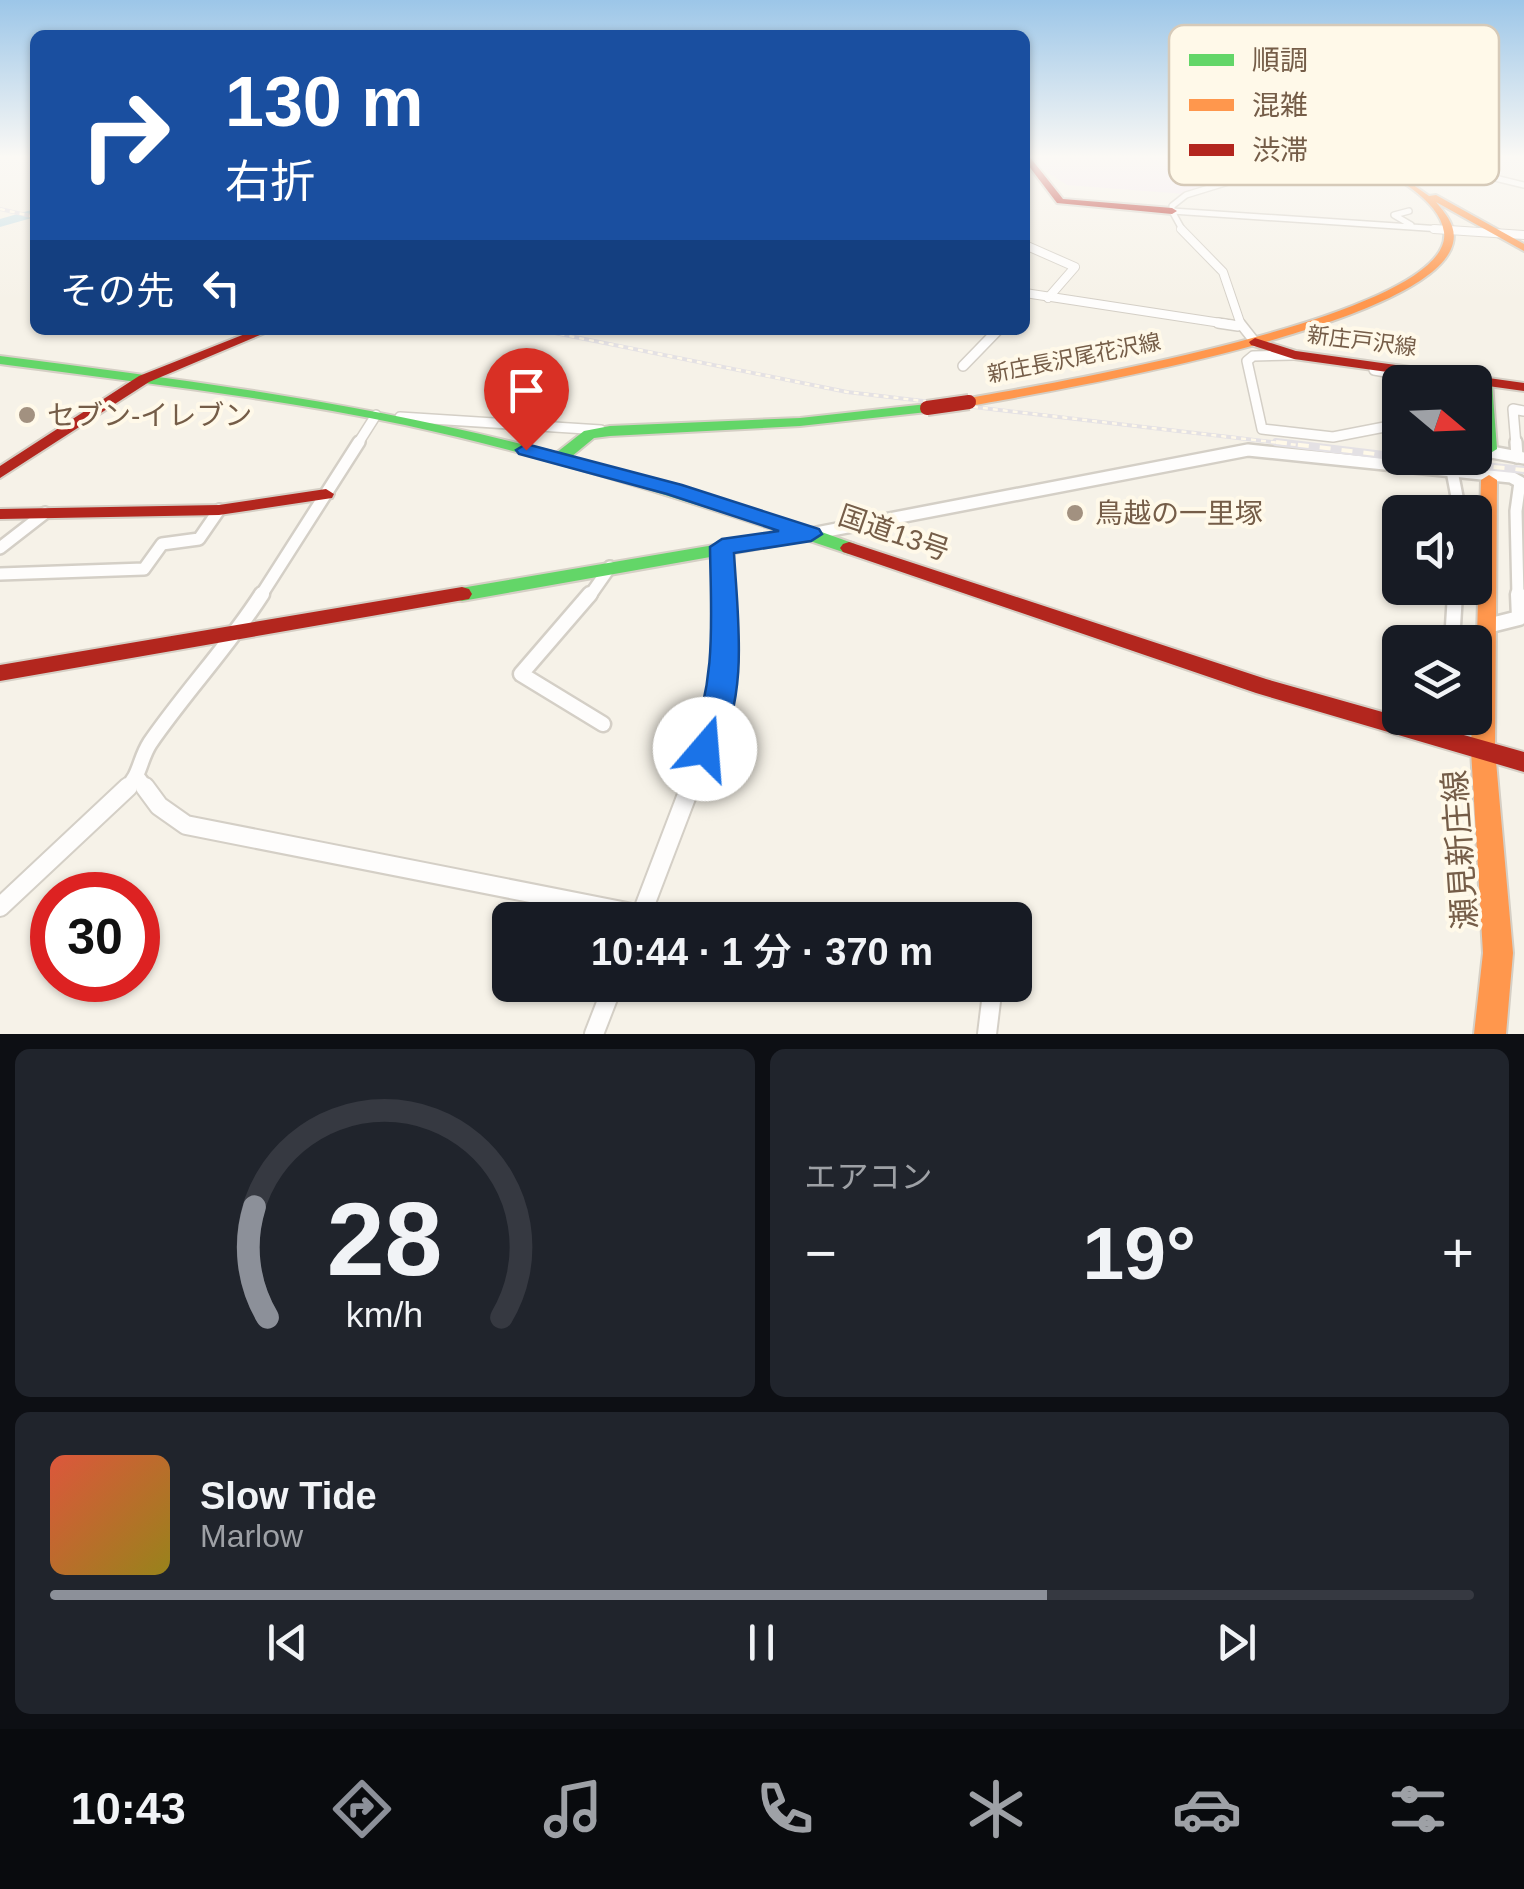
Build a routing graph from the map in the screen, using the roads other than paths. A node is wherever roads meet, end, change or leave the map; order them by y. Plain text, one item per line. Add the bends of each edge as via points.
1 (1096, 204) edge
2 (1174, 204) edge
3 (1433, 204) edge
4 (1444, 204) edge
5 (1172, 211) junction
6 (1409, 211) dead end
7 (1417, 228) junction
8 (1447, 230) junction
9 (1494, 233) junction
10 (1524, 235) edge
11 (1030, 247) edge
12 (1524, 248) edge
13 (1030, 294) edge
14 (1048, 298) junction
15 (1238, 326) junction
16 (211, 335) edge
17 (254, 335) edge
18 (993, 335) edge
19 (1255, 342) junction
20 (1294, 354) junction
21 (0, 360) edge
22 (1352, 360) junction
23 (1382, 365) edge
24 (963, 366) dead end
25 (1382, 371) edge
26 (144, 379) junction
27 (1492, 384) edge
28 (1524, 387) edge
29 (1524, 411) edge
30 (378, 415) junction
31 (1382, 427) edge
32 (610, 430) junction
33 (1492, 451) edge
34 (560, 458) junction
35 (1521, 458) edge
36 (1382, 464) edge
37 (0, 473) edge
38 (1491, 475) edge
39 (1489, 480) dead end
40 (326, 494) junction
41 (220, 510) junction
42 (45, 513) junction
43 (0, 514) edge
44 (811, 534) junction
45 (722, 547) junction
46 (0, 548) edge
47 (610, 567) junction
48 (0, 574) edge
49 (1488, 625) edge
50 (1492, 625) edge
51 (238, 632) junction
52 (0, 673) edge
53 (602, 724) dead end
54 (1482, 735) edge
55 (1483, 750) junction
56 (1524, 762) edge
57 (138, 778) junction
58 (567, 902) edge
59 (647, 902) edge
60 (0, 907) edge
61 (606, 1002) edge
62 (990, 1002) edge
63 (594, 1034) edge
64 (987, 1034) edge
65 (1490, 1034) edge

1 - 5 main road
2 - 5 street
3 - 8 main road
4 - 9 main road
5 - 7 street
5 - 15 street via 1224,273
6 - 7 street via 1394,215
7 - 8 street
8 - 9 street
8 - 19 main road, 新庄長沢尾花沢線 via 1442,257 1405,290
9 - 10 street
9 - 12 main road
11 - 14 street via 1074,267
13 - 14 street
14 - 15 street
15 - 19 street
16 - 26 main road
17 - 26 main road
18 - 24 street
19 - 20 main road, 新庄戸沢線
19 - 32 main road, 新庄長沢尾花沢線, bridge via 928,408 784,423
20 - 22 main road, 新庄戸沢線
20 - 31 street via 1246,361 1262,429 1333,437
21 - 26 main road, 国道13号
22 - 23 main road, 新庄戸沢線
22 - 25 street
26 - 30 main road, 国道13号
26 - 37 main road
27 - 28 main road, 新庄戸沢線
29 - 35 street via 1513,408
30 - 32 street
30 - 34 main road, 国道13号
30 - 40 street
32 - 34 main road, 新庄長沢尾花沢線 via 589,434
33 - 35 street
34 - 44 main road, 国道13号
36 - 44 street via 1248,450
38 - 50 street via 1520,482 1519,618
39 - 49 main road, 瀬見新庄線
40 - 41 main road
40 - 51 street
41 - 42 main road
41 - 48 street via 199,539 162,544 144,569
42 - 43 main road
42 - 46 street
44 - 45 main road
44 - 55 main road, 国道13号 via 1228,676
45 - 47 main road
45 - 59 street via 726,669 718,716
47 - 51 main road
47 - 53 street via 521,674
51 - 52 main road
51 - 57 street via 147,747
54 - 55 main road, 瀬見新庄線
55 - 56 main road, 国道13号
55 - 65 main road, 瀬見新庄線 via 1498,953
57 - 58 street via 158,806 186,825
57 - 60 street
61 - 63 street
62 - 64 street

